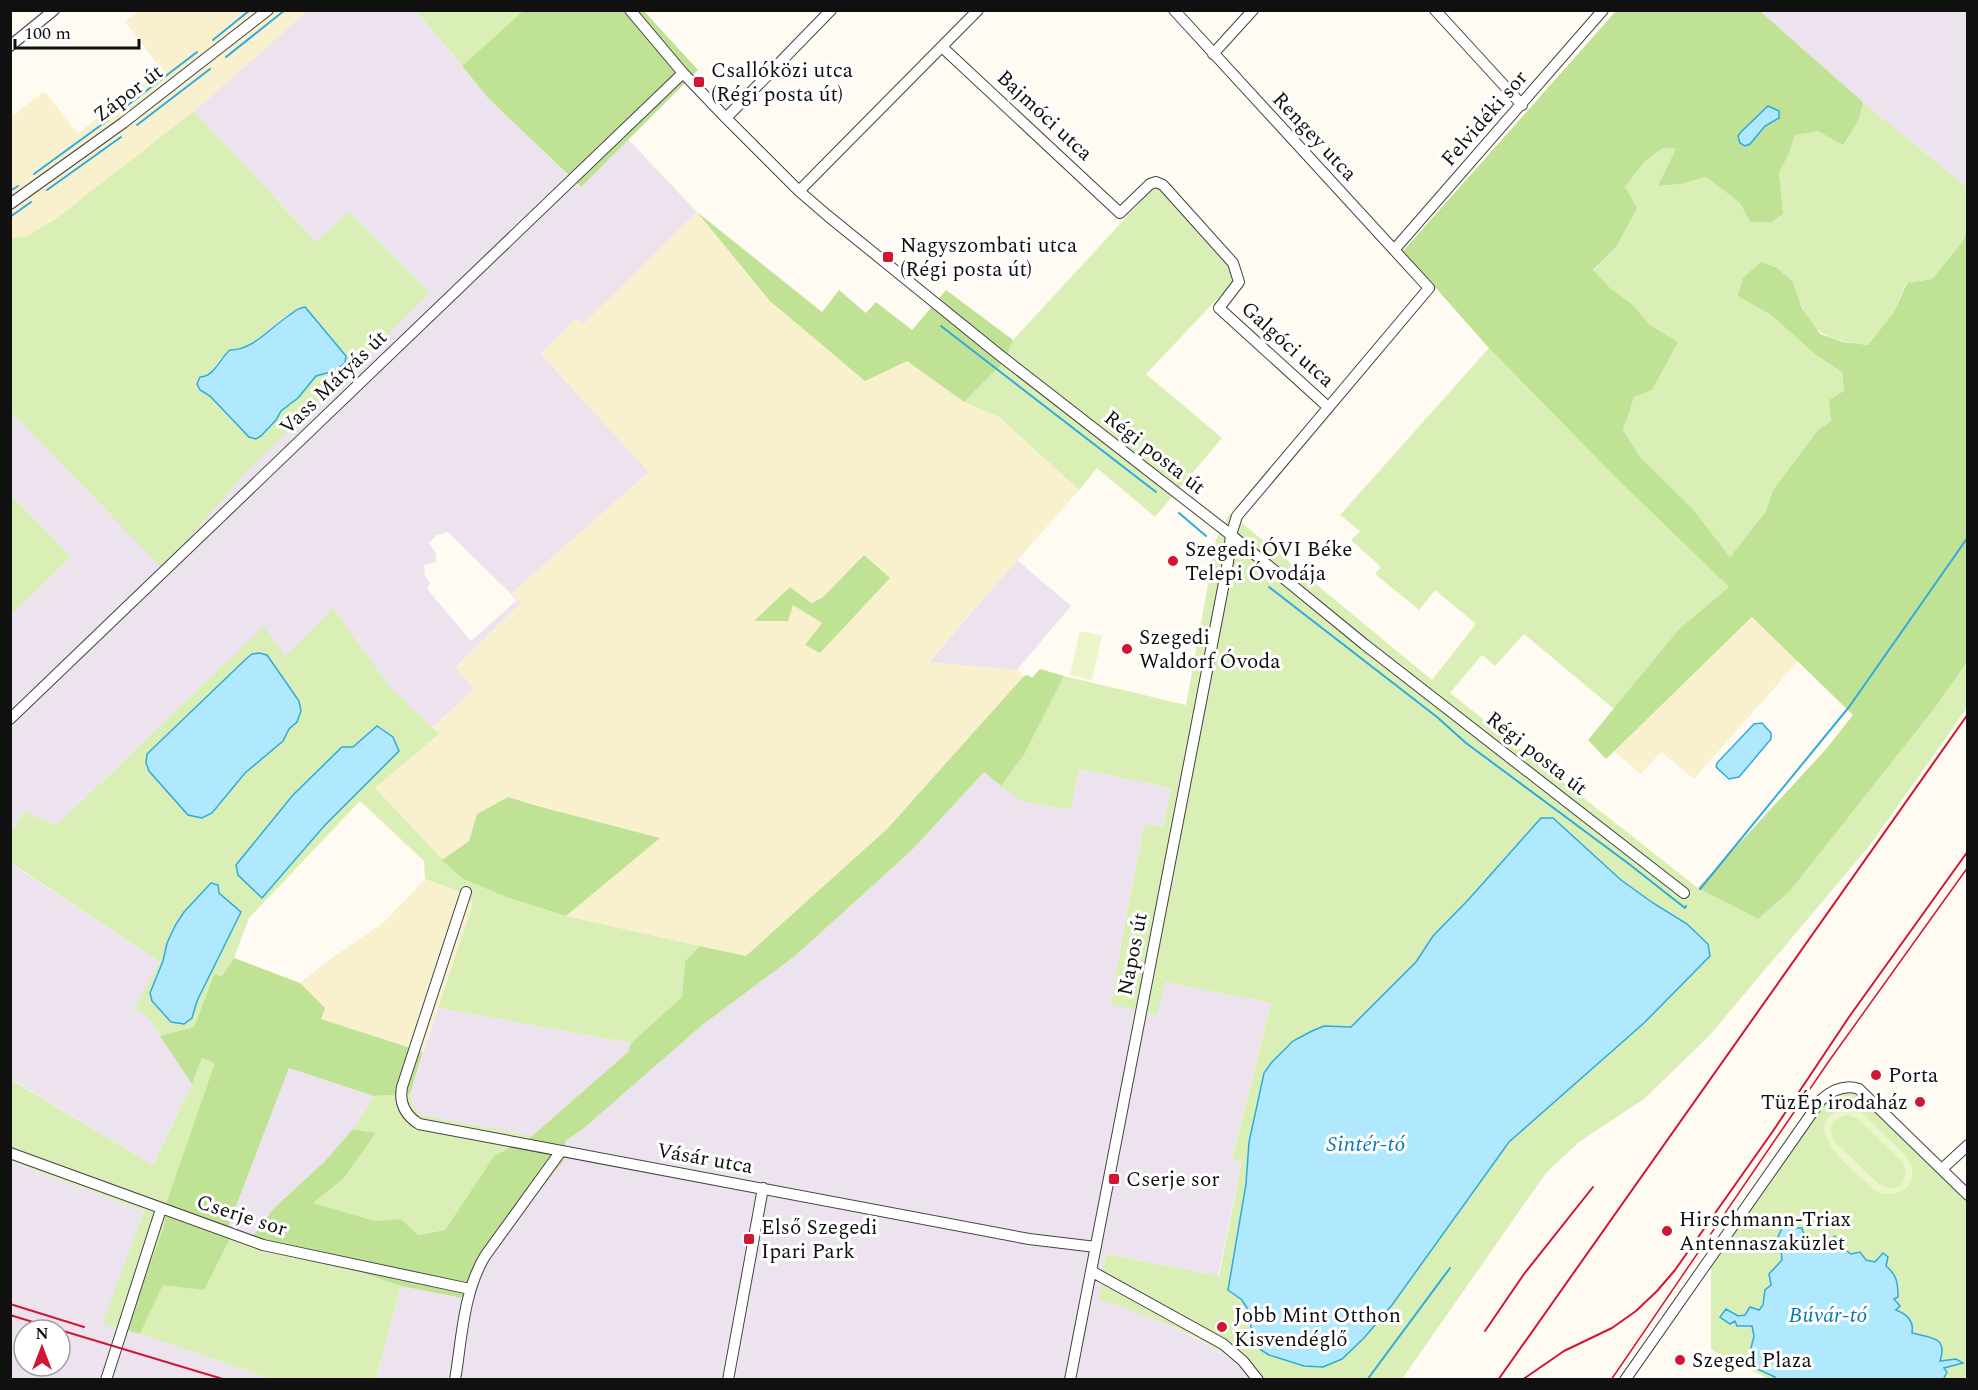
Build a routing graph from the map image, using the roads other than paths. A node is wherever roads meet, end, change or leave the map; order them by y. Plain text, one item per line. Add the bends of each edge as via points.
1 (54, 10) edge
2 (268, 10) edge
3 (630, 10) edge
4 (831, 10) edge
5 (978, 10) edge
6 (1174, 10) edge
7 (1253, 10) edge
8 (1435, 10) edge
9 (1603, 10) edge
10 (10, 46) edge
11 (942, 47) junction
12 (1213, 54) junction
13 (683, 73) junction
14 (1522, 105) junction
15 (726, 118) junction
16 (799, 191) junction
17 (10, 204) edge
18 (1120, 213) joint
19 (1394, 250) junction
20 (1429, 288) joint
21 (1328, 407) junction
22 (1231, 535) junction
23 (10, 718) edge
24 (466, 892) dead end
25 (1684, 893) dead end
26 (1968, 1145) edge
27 (561, 1151) junction
28 (10, 1154) edge
29 (1941, 1169) junction
30 (763, 1188) junction
31 (1968, 1195) edge
32 (161, 1209) junction
33 (1096, 1247) junction
34 (1091, 1271) junction
35 (470, 1289) junction
36 (106, 1380) edge
37 (455, 1380) edge
38 (728, 1380) edge
39 (1070, 1380) edge
40 (1258, 1380) edge
41 (1625, 1380) edge

1 - 10 street
2 - 17 street, Zápor út via 123,123
3 - 13 street, Régi posta út
4 - 15 street
5 - 11 street
6 - 12 street, Rengey utca
7 - 12 street
8 - 14 street
9 - 14 street, Felvidéki sor
11 - 16 street
11 - 18 street, Bajmóci utca
12 - 19 street, Rengey utca
13 - 15 street, Régi posta út
13 - 23 street, Vass Mátyás út
14 - 19 street, Felvidéki sor
15 - 16 street, Régi posta út
16 - 22 street, Régi posta út via 997,353
18 - 21 street, Galgóci utca via 1150,184 1163,185 1233,263 1239,282 1219,308
19 - 20 street, Rengey utca
20 - 21 street, Napos út
21 - 22 street, Napos út via 1237,516
22 - 25 street, Régi posta út via 1364,644
22 - 33 street, Napos út
24 - 27 street via 402,1087 402,1104 410,1118 424,1125
26 - 29 street
27 - 30 street, Vásár utca
27 - 35 street via 485,1256
28 - 32 street, Cserje sor
29 - 31 street
29 - 41 street via 1859,1089 1839,1088 1827,1095
30 - 33 street, Vásár utca via 1029,1239
30 - 38 street
32 - 35 street, Cserje sor via 263,1245
32 - 36 street
33 - 34 street, Napos út
34 - 39 street, Napos út
34 - 40 street via 1223,1344
35 - 37 street

